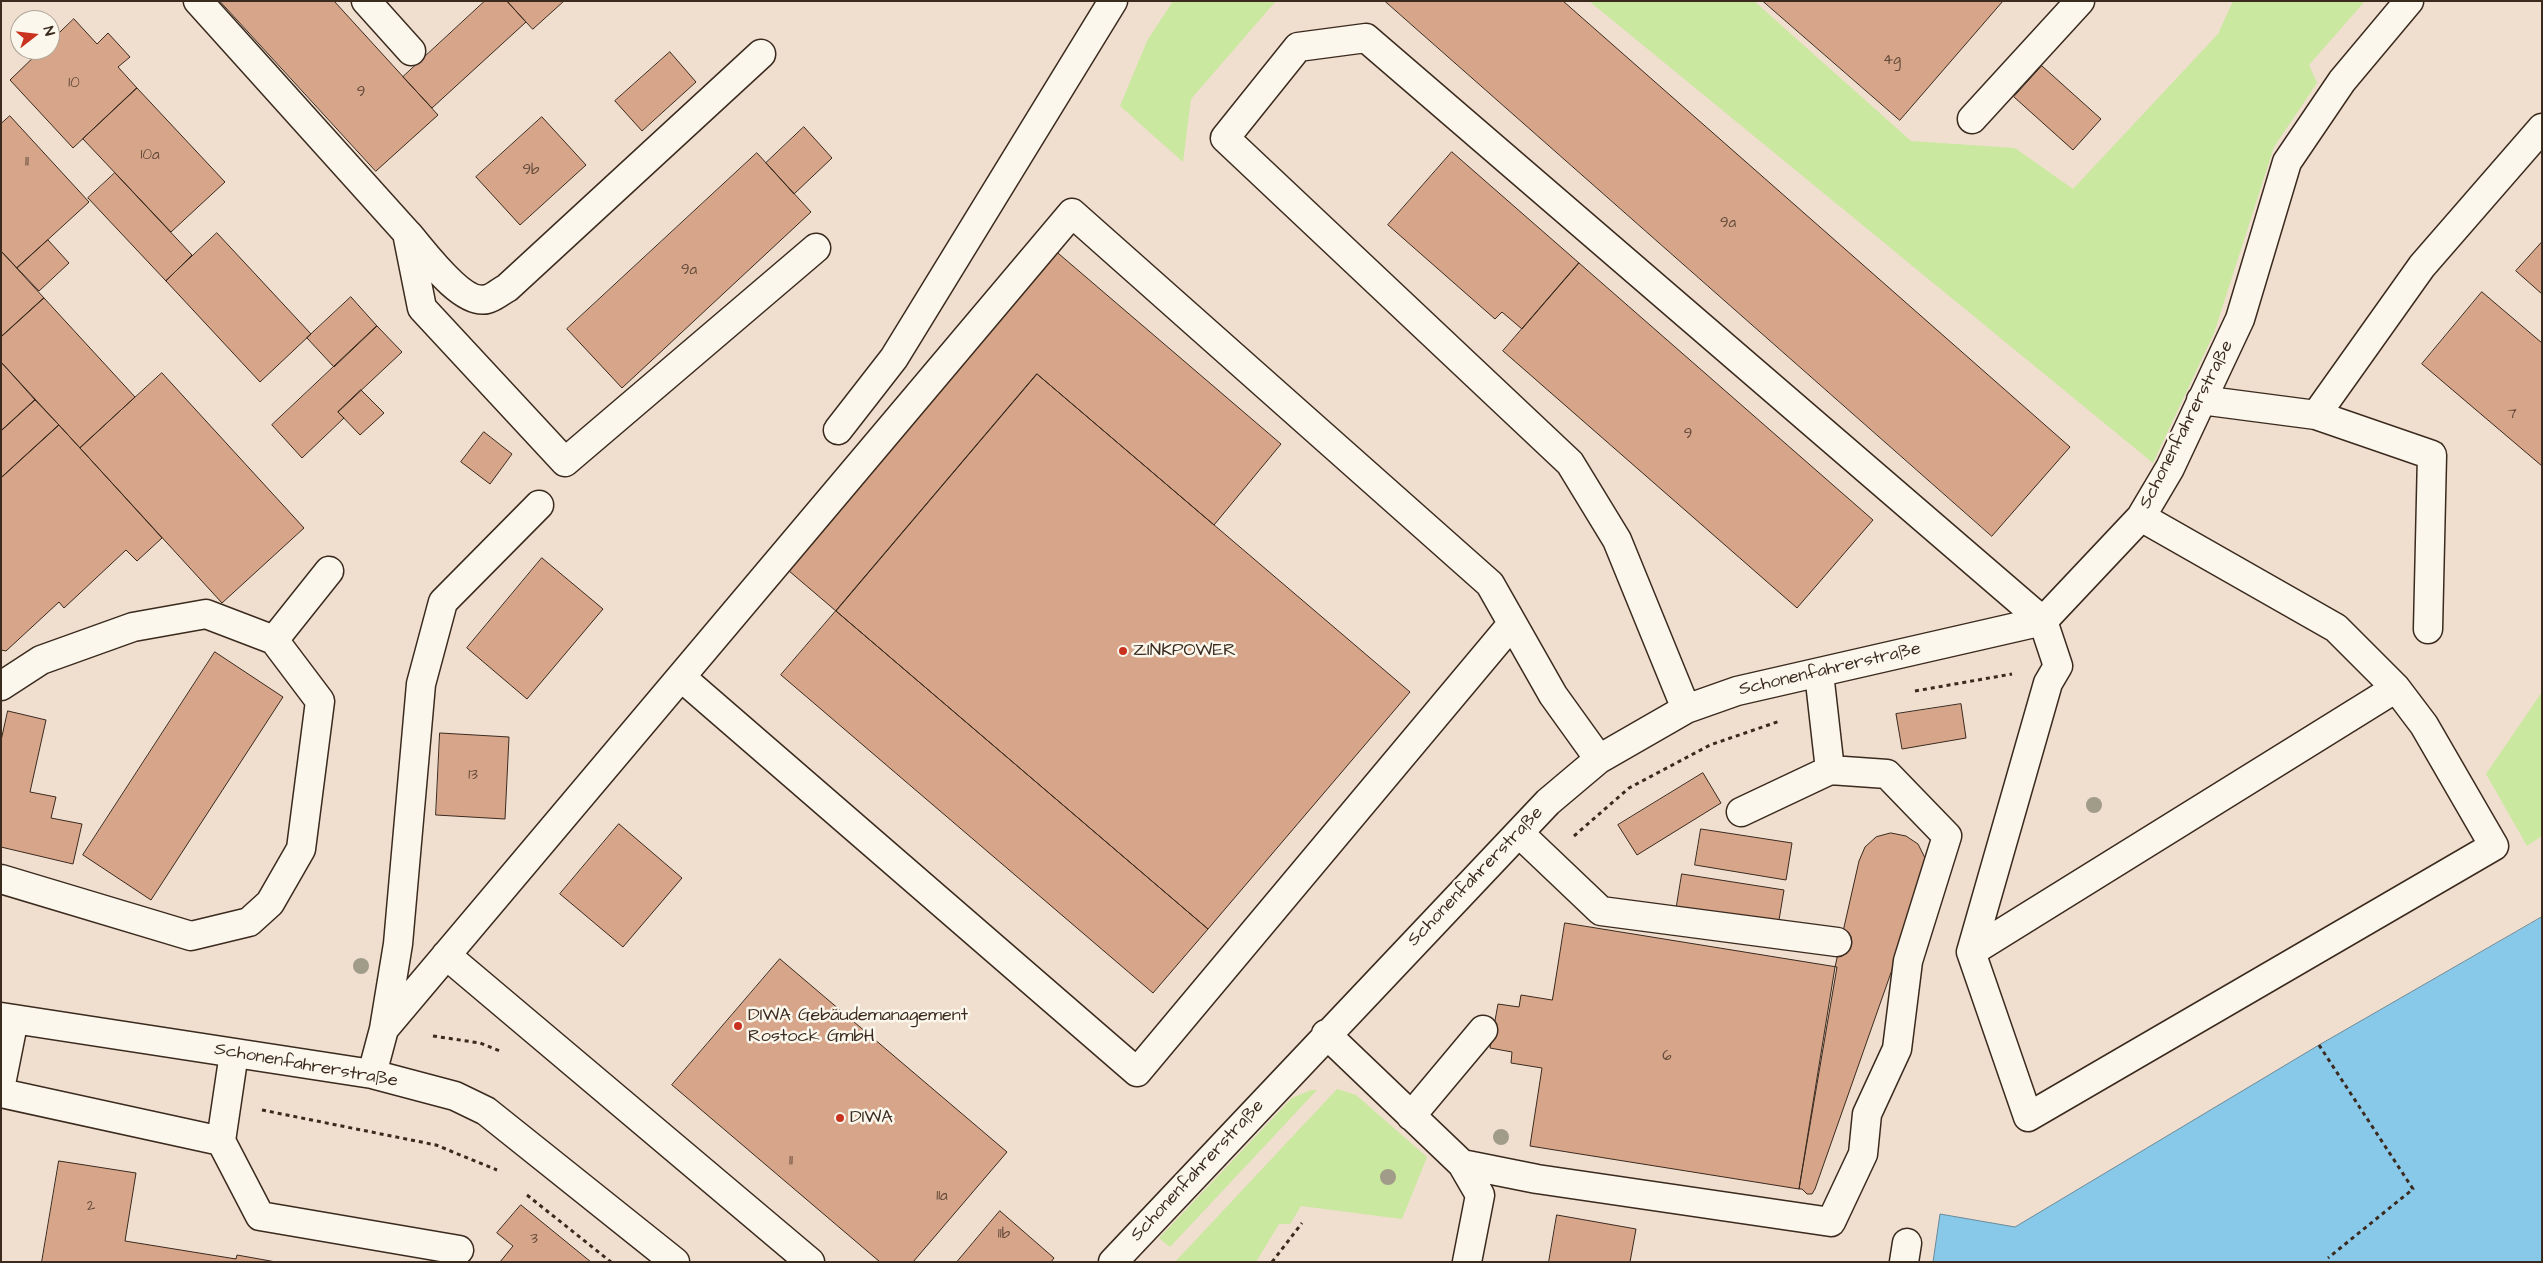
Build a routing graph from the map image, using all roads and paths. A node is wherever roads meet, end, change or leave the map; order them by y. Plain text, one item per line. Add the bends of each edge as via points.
1 (198, 1) edge
2 (366, 1) edge
3 (1113, 1) edge
4 (2080, 1) edge
5 (2409, 1) edge
6 (411, 51) dead end
7 (761, 54) dead end
8 (1972, 119) dead end
9 (2542, 128) edge
10 (407, 233) junction
11 (816, 248) dead end
12 (2201, 400) junction
13 (2316, 415) junction
14 (838, 430) dead end
15 (539, 505) dead end
16 (2141, 517) junction
17 (328, 570) dead end
18 (2043, 621) junction
19 (1512, 624) junction
20 (2428, 629) dead end
21 (274, 640) junction
22 (1819, 672) junction
23 (681, 677) junction
24 (1, 686) edge
25 (2396, 688) junction
26 (1686, 709) junction
27 (1599, 759) junction
28 (1830, 770) junction
29 (1740, 812) dead end
30 (1519, 833) junction
31 (1, 879) edge
32 (1837, 942) dead end
33 (1971, 952) junction
34 (446, 955) junction
35 (7, 1018) edge
36 (384, 1029) junction
37 (1483, 1030) dead end
38 (1326, 1034) junction
39 (2318, 1045) dead end
40 (234, 1053) junction
41 (372, 1074) junction
42 (1, 1084) edge
43 (1, 1093) edge
44 (227, 1103) junction
45 (1412, 1116) junction
46 (220, 1141) junction
47 (1462, 1164) junction
48 (503, 1175) dead end
49 (525, 1192) dead end
50 (1302, 1223) dead end
51 (459, 1250) dead end
52 (2328, 1258) dead end
53 (611, 1262) edge
54 (675, 1262) edge
55 (810, 1262) edge
56 (1113, 1262) edge
57 (1272, 1262) edge
58 (1467, 1262) edge

1 - 10 street
2 - 6 street
3 - 14 street via 894,358
4 - 8 street
5 - 12 street, Schonenfahrerstraße via 2342,81 2287,162 2240,319
7 - 10 street via 507,288 486,300 469,298
9 - 13 street via 2422,266
10 - 11 street via 422,308 565,462
12 - 13 street
12 - 16 street, Schonenfahrerstraße via 2170,468
13 - 20 street via 2432,455
15 - 36 street via 442,602 421,684 398,944
16 - 18 street, Schonenfahrerstraße
16 - 25 street via 2336,628
17 - 21 street
18 - 22 street, Schonenfahrerstraße
18 - 26 street via 1366,38 1298,47 1225,138 1570,463 1617,540
18 - 33 street via 2058,666 2048,683
19 - 23 street via 1137,1072
19 - 23 street via 1490,584 1072,213
19 - 27 street via 1553,695
21 - 24 street via 206,614 133,626 41,660
21 - 31 street via 320,701 300,849 270,903 249,922 191,936
22 - 26 street, Schonenfahrerstraße via 1737,691
22 - 28 street
23 - 34 street
25 - 33 street
25 - 33 street via 2424,725 2494,846 2028,1117
26 - 27 street, Schonenfahrerstraße
27 - 30 street, Schonenfahrerstraße via 1548,802
28 - 29 street
28 - 47 street via 1887,774 1947,836 1908,961 1897,1049 1867,1114 1863,1154 1831,1222 1537,1179
30 - 32 street via 1601,911
30 - 38 street, Schonenfahrerstraße
34 - 36 street
34 - 55 street
35 - 40 street, Schonenfahrerstraße
35 - 42 street
36 - 41 street
37 - 45 street
38 - 45 street
38 - 56 street, Schonenfahrerstraße
39 - 52 path via 2413,1189
40 - 41 street, Schonenfahrerstraße
40 - 44 street
41 - 54 street, Schonenfahrerstraße via 455,1096 486,1111
43 - 46 street
44 - 46 street
44 - 48 path via 436,1145 496,1169
45 - 47 street
46 - 51 street via 260,1216
47 - 58 street via 1480,1195
49 - 53 path
50 - 57 path

